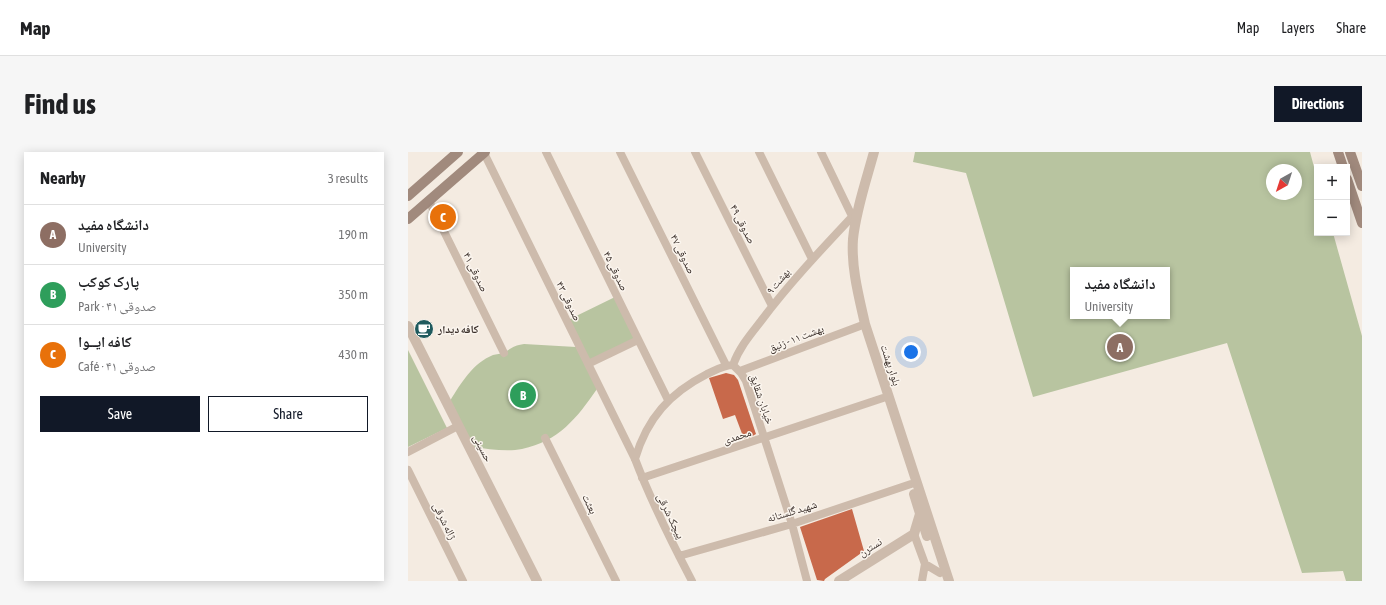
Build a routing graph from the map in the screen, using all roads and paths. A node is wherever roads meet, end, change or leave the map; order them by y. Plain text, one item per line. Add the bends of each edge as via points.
1 (458, 152) edge
2 (485, 152) edge
3 (546, 152) edge
4 (620, 152) edge
5 (695, 152) edge
6 (759, 152) edge
7 (821, 152) edge
8 (868, 152) edge
9 (874, 152) edge
10 (1338, 152) edge
11 (1350, 152) edge
12 (1342, 164) edge
13 (1362, 186) edge
14 (1350, 188) edge
15 (408, 196) edge
16 (429, 200) junction
17 (851, 217) junction
18 (408, 219) edge
19 (1362, 223) edge
20 (812, 259) junction
21 (772, 306) junction
22 (408, 326) edge
23 (860, 326) junction
24 (638, 340) junction
25 (504, 353) dead end
26 (588, 364) junction
27 (730, 365) junction
28 (740, 371) junction
29 (883, 398) junction
30 (668, 400) junction
31 (458, 426) junction
32 (545, 438) dead end
33 (764, 438) junction
34 (408, 452) edge
35 (635, 459) junction
36 (408, 470) edge
37 (642, 478) junction
38 (911, 484) junction
39 (920, 514) junction
40 (792, 524) junction
41 (914, 534) junction
42 (679, 556) junction
43 (924, 564) junction
44 (941, 577) edge
45 (463, 581) edge
46 (537, 581) edge
47 (616, 581) edge
48 (692, 581) edge
49 (807, 581) edge
50 (839, 581) edge
51 (922, 581) edge
52 (950, 581) edge

1 - 15 main road
2 - 16 main road
2 - 26 street, صدوقی ۴۳
3 - 24 street, صدوقی ۴۵
4 - 27 street, صدوقی ۴۷
5 - 21 street, صدوقی ۴۹
6 - 20 street
7 - 17 street
8 - 17 street, بلوار بهشت
9 - 52 street, بلوار بهشت via 856,216 853,240 858,295
10 - 12 main road
11 - 13 main road
14 - 19 main road
16 - 18 main road
16 - 25 street, صدوقی ۴۱
17 - 20 street, بهشت ۹
17 - 23 street, بلوار بهشت via 847,240 848,270
20 - 21 street, بهشت ۹
21 - 27 street, بهشت ۹
22 - 31 street, حسینی
23 - 28 street, بهشت ۱۱ - زنبق
23 - 29 street, بلوار بهشت
24 - 26 street
24 - 30 street, صدوقی ۴۵
26 - 35 street, صدوقی ۴۳
27 - 28 street, خیابان شقایق
27 - 30 street via 688,384
28 - 33 street, خیابان شقایق via 746,381
29 - 33 street, محمدی
29 - 38 street, بلوار بهشت
30 - 35 street via 646,432
31 - 34 street
31 - 46 street, حسینی
32 - 47 street, بعثت
33 - 37 street, محمدی
33 - 40 street, خیابان شقایق
35 - 37 street, پیچک شرقی
36 - 45 street, ژاله شرقی
37 - 42 street, پیچک شرقی via 650,500
38 - 39 street, بلوار بهشت
38 - 40 street, شهید گلستانه
39 - 41 street
39 - 44 street, بلوار بهشت
40 - 42 street, شهید گلستانه
40 - 49 street, خیابان شقایق
41 - 43 street
41 - 50 street, نسترن
42 - 48 street, پیچک شرقی
43 - 44 street
43 - 51 street

